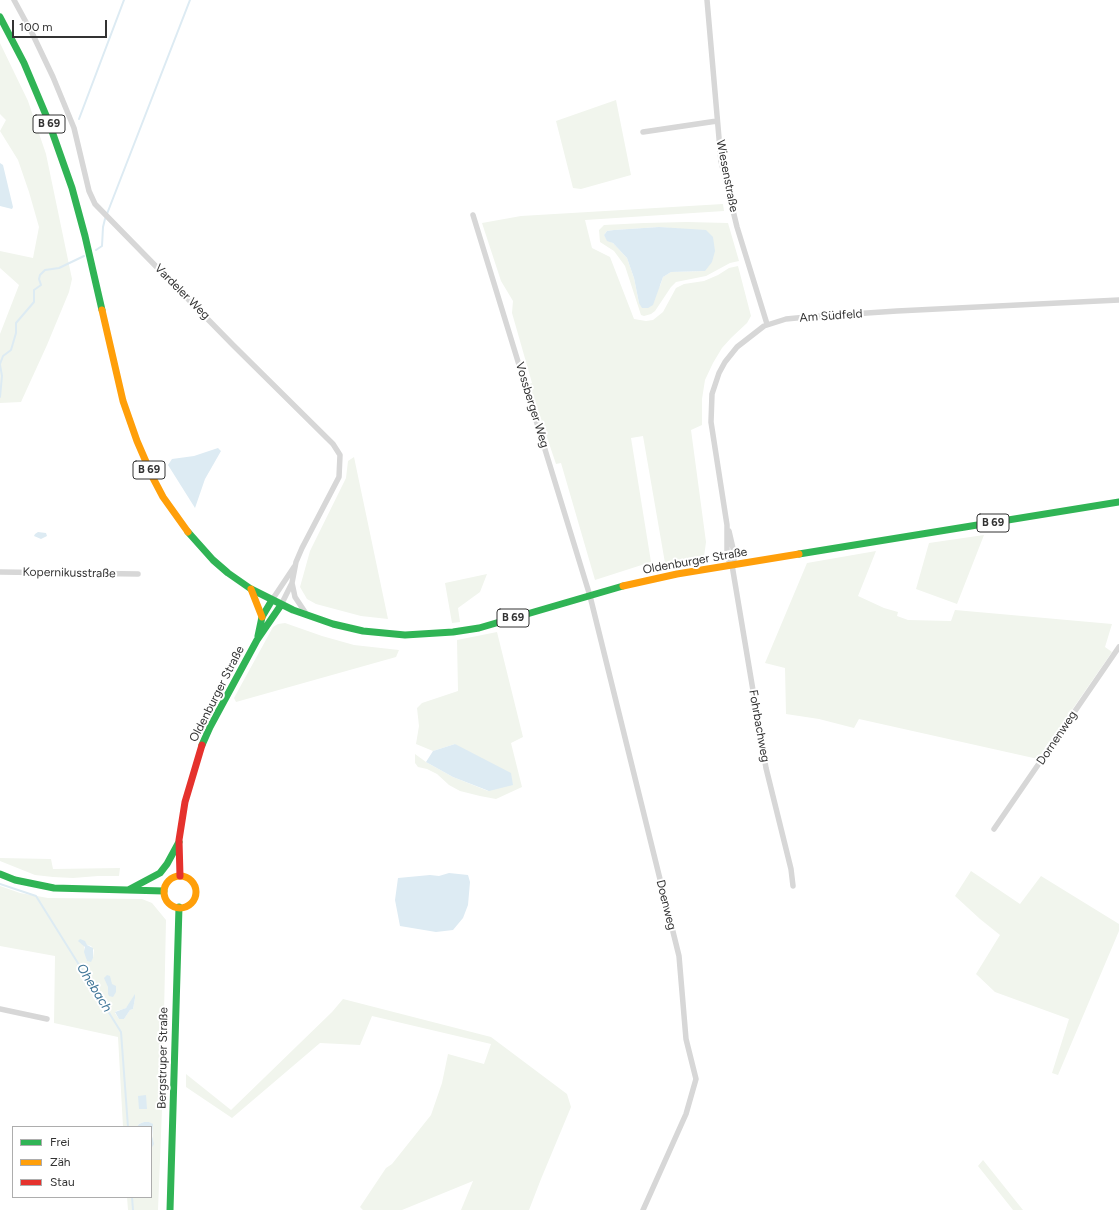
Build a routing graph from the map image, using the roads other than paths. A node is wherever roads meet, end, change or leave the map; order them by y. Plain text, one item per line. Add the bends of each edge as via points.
1 (14, 0) edge
2 (707, 0) edge
3 (0, 17) edge
4 (718, 121) junction
5 (643, 132) dead end
6 (473, 215) dead end
7 (1119, 300) edge
8 (767, 324) junction
9 (1119, 502) edge
10 (296, 562) junction
11 (732, 565) junction
12 (0, 572) edge
13 (138, 574) dead end
14 (292, 583) junction
15 (251, 589) junction
16 (590, 596) junction
17 (272, 600) junction
18 (281, 605) junction
19 (308, 616) junction
20 (262, 617) junction
21 (257, 640) junction
22 (1119, 647) edge
23 (994, 829) dead end
24 (180, 840) junction
25 (0, 874) edge
26 (180, 876) junction
27 (793, 886) dead end
28 (130, 889) junction
29 (164, 891) junction
30 (180, 907) junction
31 (0, 1009) edge
32 (47, 1019) dead end
33 (170, 1210) edge
34 (643, 1210) edge

1 - 10 street, Vardeler Weg via 33,34 74,128 89,191 95,204 333,444 340,455 339,477
2 - 4 street, Wiesenstraße
3 - 15 main road, B 69 via 24,63 72,188 116,372 143,458 163,497 184,528 213,560
4 - 5 street
4 - 8 street, Wiesenstraße via 721,161 730,202
6 - 16 street, Vossberger Weg
7 - 8 street, Am Südfeld via 807,317
8 - 11 street, Am Südfeld via 749,336 730,354 719,373 712,394 711,422 727,525 727,558
9 - 11 main road, Oldenburger Straße / B 69
10 - 14 street, Vardeler Weg
10 - 17 street, Vardeler Weg
11 - 16 main road, Oldenburger Straße / B 69 via 648,580
11 - 27 street, Fohrbachweg via 766,768
12 - 13 street, Kopernikusstraße
14 - 18 street, Vardeler Weg
14 - 19 street via 295,597
15 - 17 main road, B 69
15 - 20 main road
16 - 19 main road, Oldenburger Straße / B 69 via 479,628 430,634 364,631
16 - 34 street, Doenweg via 679,956 686,1039 696,1079 686,1114
17 - 18 main road, Oldenburger Straße / B 69
17 - 20 main road, Oldenburger Straße
18 - 19 main road, Oldenburger Straße / B 69
18 - 21 main road, Oldenburger Straße
20 - 21 main road, Oldenburger Straße
21 - 24 main road, Oldenburger Straße via 200,750 185,802
22 - 23 street, Dornenweg
24 - 26 main road, Oldenburger Straße
24 - 28 main road via 160,873
25 - 28 main road via 15,880 54,888
26 - 29 main road via 167,882
26 - 30 main road via 193,883 196,892 189,905
28 - 29 main road
29 - 30 main road via 170,904
30 - 33 main road, Bergstruper Straße
31 - 32 street

